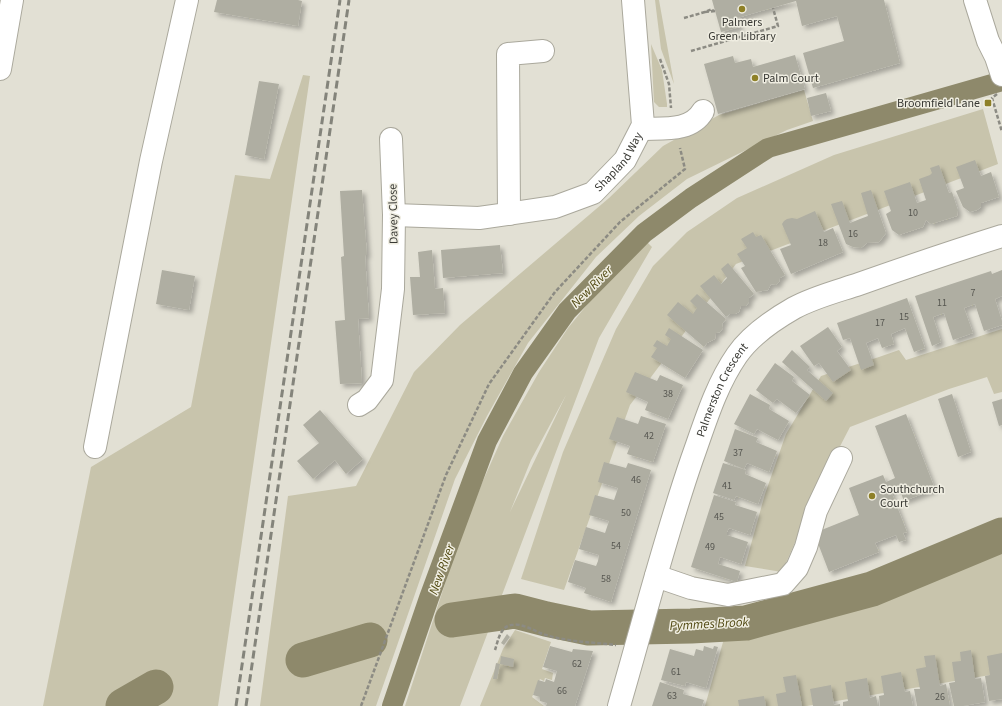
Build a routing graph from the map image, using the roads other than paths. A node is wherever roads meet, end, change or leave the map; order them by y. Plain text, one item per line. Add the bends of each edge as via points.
1 (12, 0) edge
2 (187, 0) edge
3 (633, 0) edge
4 (975, 0) edge
5 (543, 51) dead end
6 (999, 66) edge
7 (0, 69) edge
8 (704, 111) dead end
9 (642, 129) junction
10 (391, 139) dead end
11 (509, 214) junction
12 (394, 215) junction
13 (1002, 236) edge
14 (359, 405) dead end
15 (95, 447) dead end
16 (841, 458) dead end
17 (656, 576) junction
18 (619, 706) edge

1 - 7 street
2 - 15 street via 151,161
3 - 9 street, Shapland Way
4 - 6 street
5 - 11 street via 508,54
8 - 9 street via 694,121 675,128
9 - 11 street, Shapland Way via 625,160 593,193 555,207
10 - 12 street, Davey Close
11 - 12 street, Shapland Way via 479,218
12 - 14 street, Davey Close via 393,289 382,380 367,400
13 - 17 street, Palmerston Crescent via 809,301 781,316 750,340 725,373 713,399 675,509
16 - 17 street via 816,511 797,568 783,584 728,595 691,588
17 - 18 street, Palmerston Crescent

